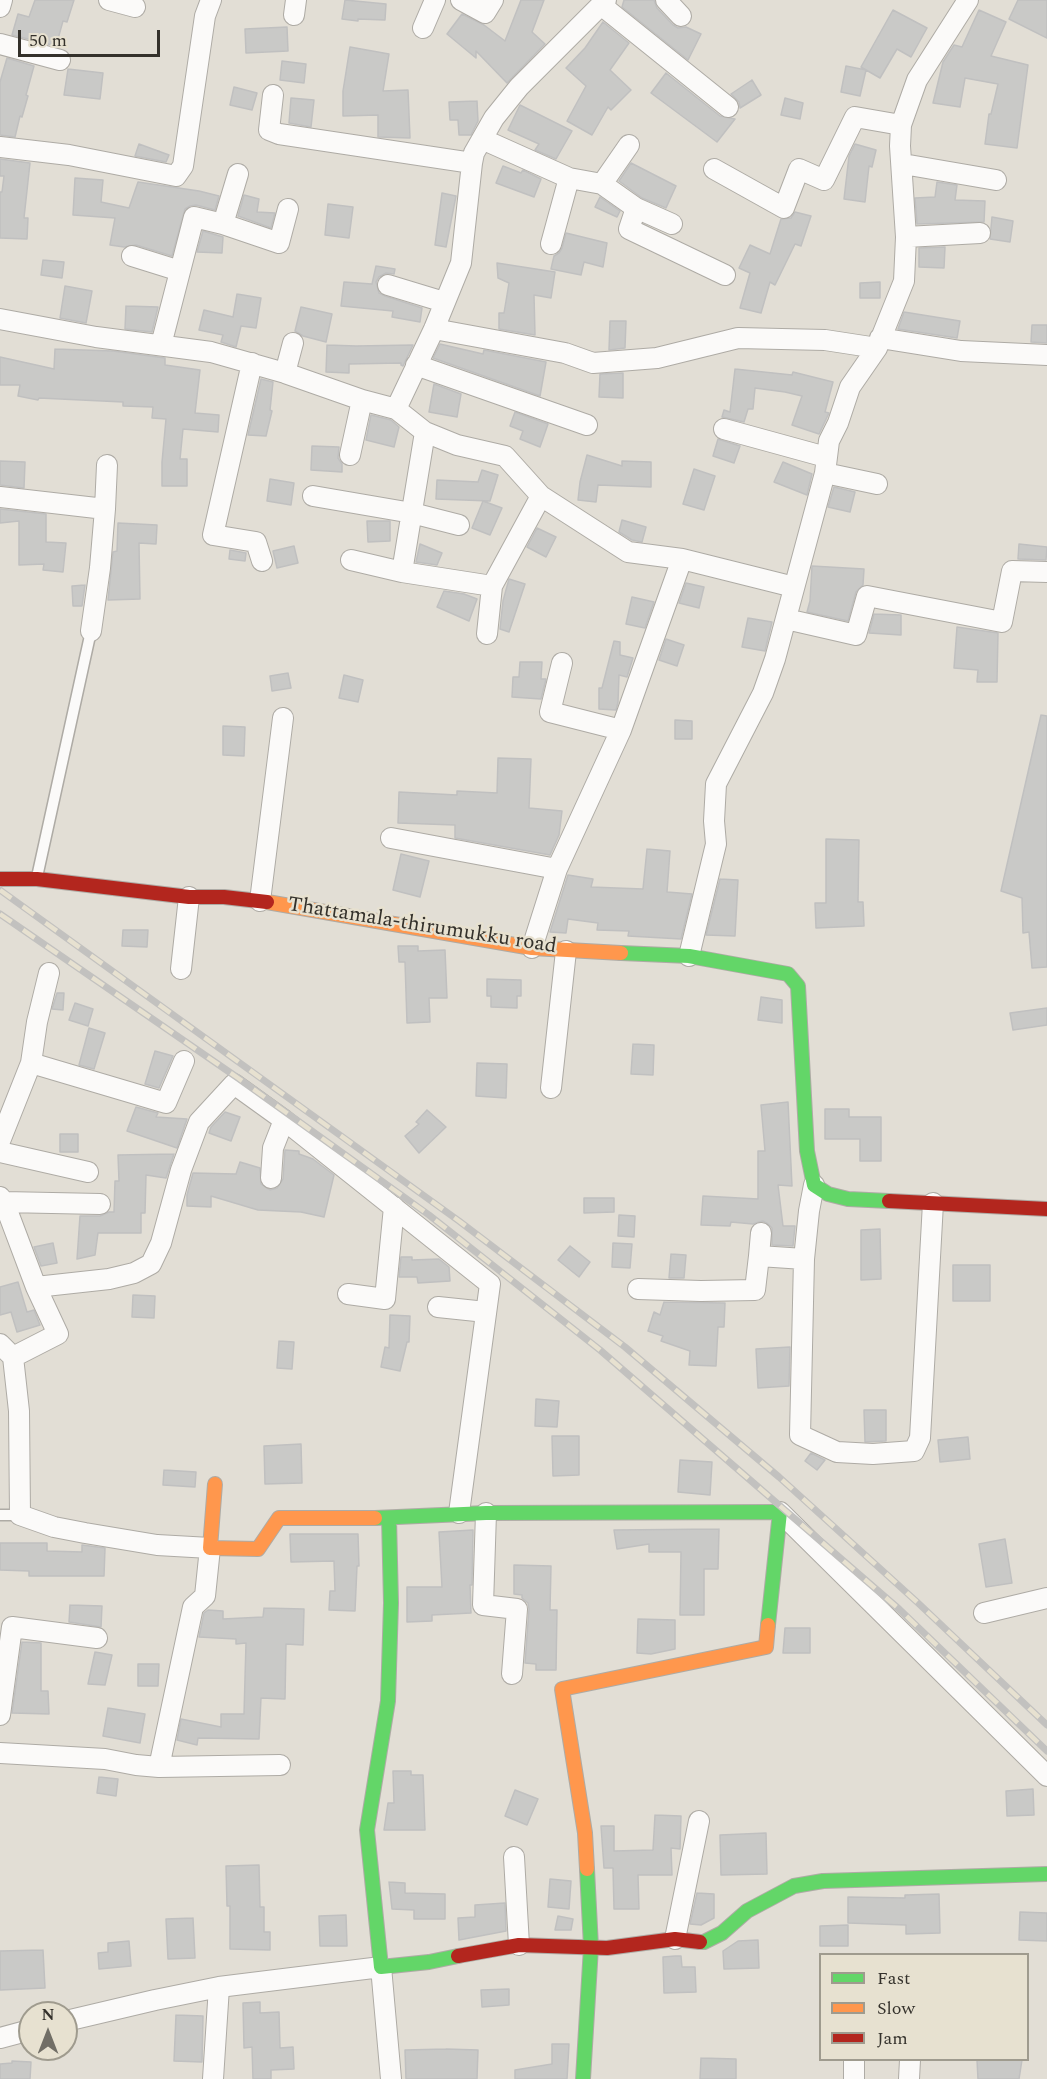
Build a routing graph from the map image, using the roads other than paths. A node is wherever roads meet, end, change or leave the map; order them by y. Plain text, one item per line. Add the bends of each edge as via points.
1 (2, 0) edge
2 (110, 0) edge
3 (211, 0) edge
4 (435, 0) edge
5 (461, 0) edge
6 (493, 0) edge
7 (666, 0) edge
8 (968, 0) edge
9 (603, 2) edge
10 (0, 7) edge
11 (135, 7) dead end
12 (681, 16) dead end
13 (423, 28) dead end
14 (0, 44) edge
15 (60, 60) dead end
16 (273, 95) dead end
17 (728, 107) dead end
18 (901, 125) junction
19 (482, 139) junction
20 (629, 145) dead end
21 (0, 147) edge
22 (472, 163) junction
23 (903, 164) junction
24 (714, 169) dead end
25 (238, 174) dead end
26 (569, 178) junction
27 (996, 180) dead end
28 (602, 184) junction
29 (636, 208) junction
30 (288, 209) dead end
31 (224, 224) junction
32 (672, 224) dead end
33 (980, 234) dead end
34 (906, 237) junction
35 (551, 244) dead end
36 (132, 256) dead end
37 (180, 271) junction
38 (725, 275) dead end
39 (388, 285) dead end
40 (444, 302) junction
41 (0, 319) edge
42 (434, 329) junction
43 (293, 343) dead end
44 (878, 343) junction
45 (161, 345) junction
46 (1047, 355) edge
47 (252, 363) junction
48 (416, 364) junction
49 (285, 373) junction
50 (362, 400) junction
51 (396, 409) junction
52 (587, 425) dead end
53 (724, 429) dead end
54 (425, 432) junction
55 (350, 455) dead end
56 (107, 465) dead end
57 (825, 465) junction
58 (877, 484) dead end
59 (313, 496) dead end
60 (541, 496) junction
61 (0, 497) edge
62 (105, 509) junction
63 (412, 513) junction
64 (459, 525) dead end
65 (351, 560) dead end
66 (682, 560) junction
67 (262, 561) dead end
68 (402, 572) junction
69 (1047, 572) edge
70 (492, 586) junction
71 (794, 588) junction
72 (786, 619) junction
73 (91, 631) joint
74 (487, 634) dead end
75 (562, 663) dead end
76 (283, 718) dead end
77 (621, 730) junction
78 (391, 838) dead end
79 (557, 869) junction
80 (0, 879) edge
81 (37, 879) junction
82 (189, 897) junction
83 (260, 901) junction
84 (532, 948) junction
85 (566, 951) junction
86 (689, 956) junction
87 (181, 969) dead end
88 (49, 973) dead end
89 (184, 1062) dead end
90 (30, 1063) junction
91 (551, 1088) dead end
92 (284, 1120) junction
93 (0, 1142) edge
94 (0, 1152) edge
95 (88, 1172) dead end
96 (271, 1178) dead end
97 (814, 1185) junction
98 (2, 1200) edge
99 (933, 1203) junction
100 (100, 1204) dead end
101 (394, 1207) junction
102 (1047, 1209) edge
103 (761, 1233) dead end
104 (759, 1256) junction
105 (804, 1259) junction
106 (36, 1287) junction
107 (638, 1289) dead end
108 (348, 1294) dead end
109 (438, 1307) dead end
110 (486, 1312) junction
111 (6, 1350) edge
112 (215, 1484) dead end
113 (780, 1512) junction
114 (486, 1513) junction
115 (459, 1514) junction
116 (0, 1515) edge
117 (20, 1515) junction
118 (389, 1518) junction
119 (210, 1548) junction
120 (1047, 1598) edge
121 (984, 1613) dead end
122 (97, 1638) dead end
123 (512, 1674) dead end
124 (0, 1715) edge
125 (0, 1753) edge
126 (280, 1765) dead end
127 (159, 1767) junction
128 (1047, 1776) edge
129 (699, 1821) dead end
130 (514, 1857) dead end
131 (1047, 1874) edge
132 (675, 1939) junction
133 (519, 1945) junction
134 (591, 1947) junction
135 (381, 1967) junction
136 (219, 1987) junction
137 (78, 2019) edge
138 (18, 2033) edge
139 (0, 2038) edge
140 (854, 2061) edge
141 (910, 2061) edge
142 (213, 2079) edge
143 (391, 2079) edge
144 (583, 2079) edge
145 (854, 2079) edge
146 (909, 2079) edge

1 - 10 street
2 - 11 street
3 - 21 street via 205,16 183,166 176,176 69,155
4 - 13 street
5 - 6 street via 485,13
7 - 12 street
8 - 18 street via 917,80
9 - 17 street
9 - 19 street via 519,87
14 - 15 street
16 - 22 street via 269,130 279,134
18 - 23 street
18 - 24 street via 855,117 824,180 799,169 784,208
19 - 22 street
19 - 26 street
20 - 28 street
22 - 40 street via 461,263
23 - 27 street
23 - 34 street
25 - 31 street
26 - 28 street
26 - 35 street
28 - 29 street
29 - 32 street
29 - 38 street via 629,229
30 - 31 street via 279,243
31 - 37 street via 194,218
33 - 34 street
34 - 44 street via 904,281
36 - 37 street
37 - 45 street
39 - 40 street
40 - 42 street
41 - 45 street
42 - 44 street via 565,353 593,363 657,358 738,338
42 - 48 street
43 - 49 street
44 - 46 street
44 - 57 street via 850,387 829,441
45 - 47 street
47 - 49 street
47 - 67 street via 213,535 256,542
48 - 51 street
48 - 52 street
49 - 50 street
50 - 51 street
50 - 55 street
51 - 54 street
53 - 57 street
54 - 60 street via 457,445 505,456
54 - 63 street
56 - 62 street
57 - 58 street
57 - 71 street
59 - 63 street
60 - 66 street via 628,552
60 - 70 street
61 - 62 street
62 - 73 street
63 - 64 street
63 - 68 street
65 - 68 street
66 - 71 street
66 - 77 street
68 - 70 street
69 - 72 street via 1012,571 1002,622 867,596 856,635
70 - 74 street
71 - 72 street
72 - 86 street via 763,693 716,784 716,844
73 - 81 lane
75 - 77 street via 550,712
76 - 83 street
77 - 79 street
78 - 79 street
79 - 84 street
80 - 81 street, Thattamala-thirumukku road
81 - 82 street, Thattamala-thirumukku road
82 - 83 street, Thattamala-thirumukku road
82 - 87 street
83 - 84 street, Thattamala-thirumukku road
84 - 85 street, Thattamala-thirumukku road
85 - 86 street, Thattamala-thirumukku road
85 - 91 street
86 - 97 street, Thattamala-thirumukku road via 788,974 798,986 807,1151
88 - 90 street
89 - 90 street via 165,1103
90 - 93 street
92 - 96 street via 273,1148
92 - 101 street
92 - 106 street via 234,1084 199,1122 152,1264 134,1274
94 - 95 street
97 - 99 street via 848,1199
97 - 105 street
98 - 100 street
98 - 106 street
99 - 102 street
99 - 105 street via 920,1438 914,1451 837,1452 800,1435
101 - 108 street via 385,1299
101 - 110 street via 490,1284
103 - 104 street
104 - 105 street
104 - 107 street via 755,1290
106 - 111 street via 58,1334
109 - 110 street
110 - 115 street
111 - 117 street via 19,1411
112 - 119 street
113 - 114 street
113 - 128 street
113 - 134 street via 766,1647 562,1689 585,1833
114 - 115 street
114 - 123 street via 483,1605 517,1609
115 - 118 street
116 - 117 lane
117 - 119 street via 85,1533 157,1545
118 - 119 street via 279,1518 258,1549
118 - 135 street via 388,1701 367,1830
119 - 127 street via 205,1596 193,1607
120 - 121 street
122 - 124 street via 12,1628
125 - 127 street via 105,1759
126 - 127 street
129 - 132 street
130 - 133 street
131 - 132 street via 823,1881 794,1886 747,1911 722,1933 704,1942
132 - 134 street
133 - 134 street
133 - 135 street
134 - 144 street
135 - 136 street
135 - 143 street
136 - 137 street
136 - 142 street
138 - 139 street
140 - 145 street
141 - 146 street

